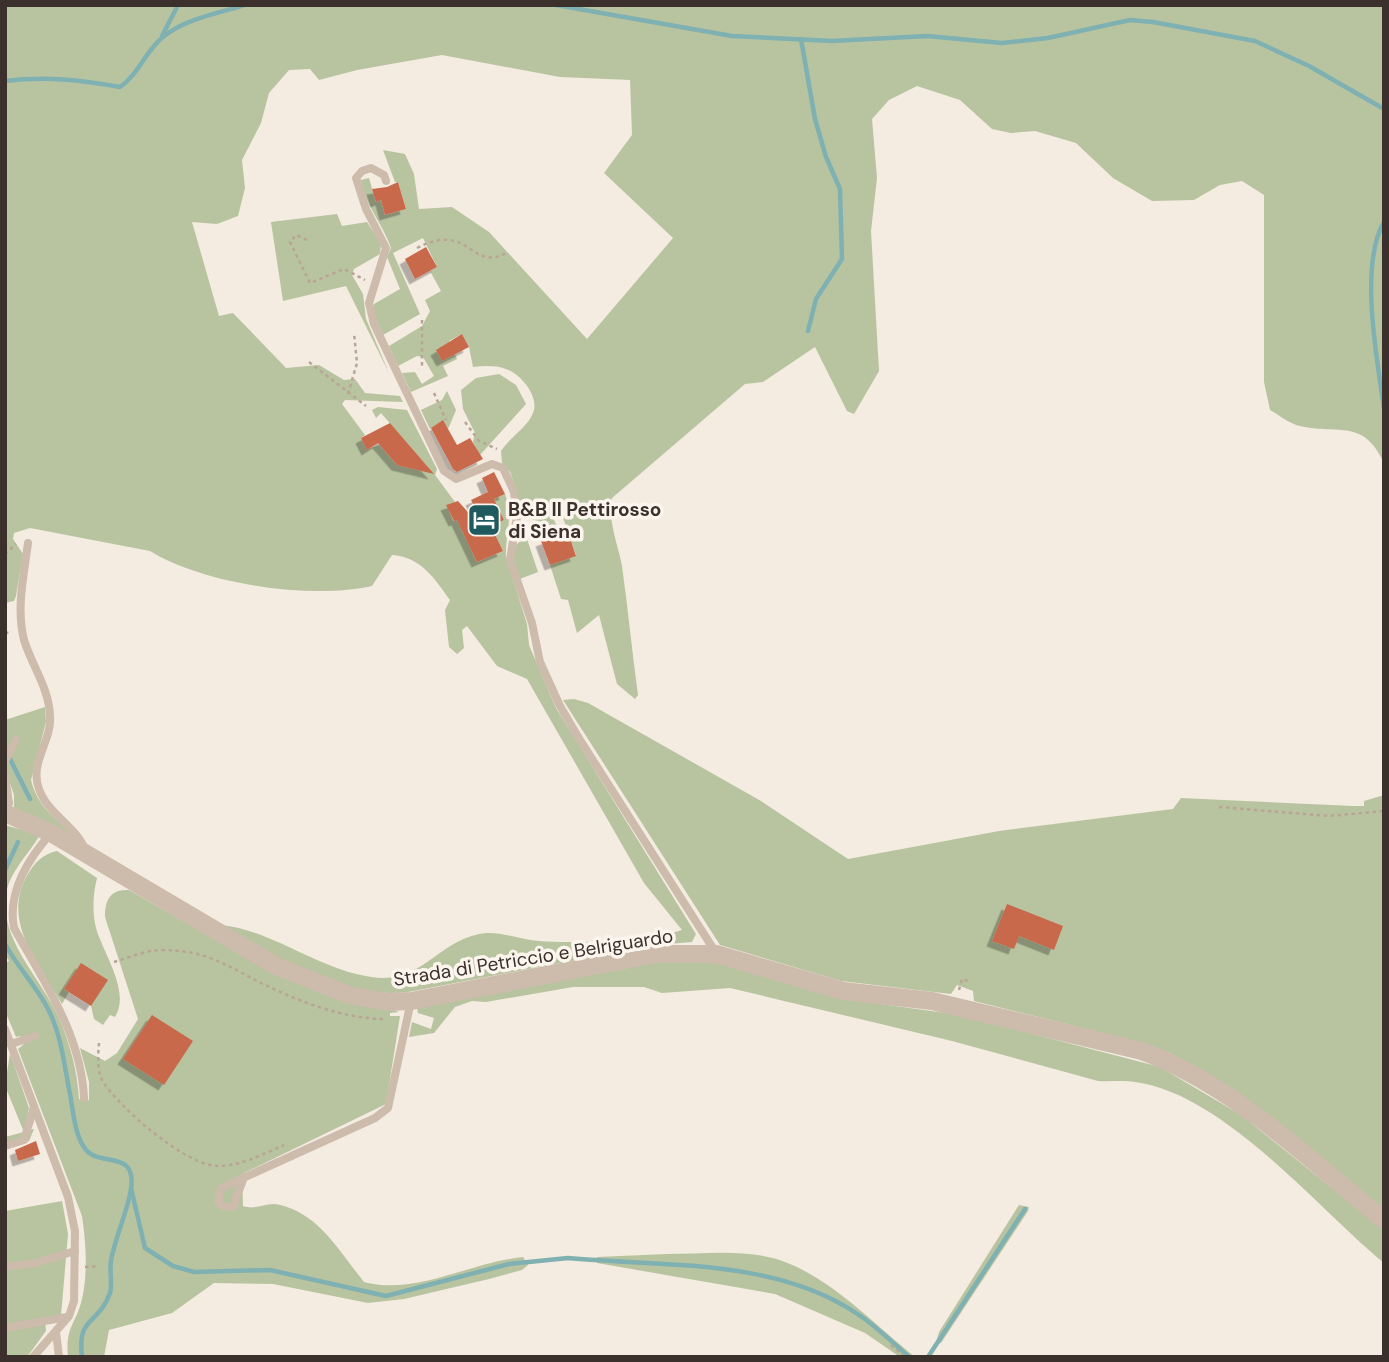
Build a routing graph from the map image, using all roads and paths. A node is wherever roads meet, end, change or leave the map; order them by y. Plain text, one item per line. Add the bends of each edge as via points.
1 (386, 181) dead end
2 (307, 240) dead end
3 (417, 248) dead end
4 (508, 252) dead end
5 (374, 286) junction
6 (422, 320) dead end
7 (354, 333) dead end
8 (309, 362) dead end
9 (422, 368) dead end
10 (434, 393) dead end
11 (348, 394) junction
12 (366, 406) dead end
13 (446, 420) dead end
14 (465, 422) dead end
15 (497, 450) dead end
16 (28, 543) dead end
17 (15, 743) dead end
18 (6, 759) edge
19 (5, 775) edge
20 (1219, 807) dead end
21 (7, 808) edge
22 (1384, 811) edge
23 (51, 834) junction
24 (87, 855) junction
25 (716, 954) junction
26 (114, 962) dead end
27 (968, 981) dead end
28 (964, 995) dead end
29 (411, 1001) junction
30 (407, 1020) junction
31 (6, 1032) edge
32 (35, 1036) dead end
33 (99, 1043) dead end
34 (8, 1046) edge
35 (84, 1098) dead end
36 (34, 1107) junction
37 (295, 1140) dead end
38 (5, 1146) edge
39 (244, 1177) dead end
40 (1384, 1220) edge
41 (75, 1251) junction
42 (5, 1266) edge
43 (69, 1316) junction
44 (5, 1328) edge
45 (57, 1332) junction
46 (891, 1345) dead end
47 (33, 1357) edge
48 (59, 1357) edge
49 (905, 1357) edge

1 - 5 lane via 370,168 356,178 386,248
2 - 5 path via 296,235 290,242 310,283 344,269
3 - 4 path via 432,240 460,238 468,249 486,258
5 - 25 lane via 369,303 374,324 444,471 456,478 492,464 503,468 514,492 517,516 510,560 540,662 580,740
6 - 9 path
7 - 11 path via 357,363
8 - 11 path
10 - 13 path
11 - 12 path
14 - 15 path via 479,441
16 - 24 lane via 21,625 50,713 36,776 43,799 82,840
17 - 18 lane
19 - 21 lane
20 - 22 path via 1329,816
21 - 23 street, Strada di Petriccio e Belriguardo
23 - 24 street, Strada di Petriccio e Belriguardo
23 - 35 lane via 33,853 18,887 12,918 73,1039
24 - 29 street, Strada di Petriccio e Belriguardo via 276,966 349,995
25 - 29 street, Strada di Petriccio e Belriguardo via 655,954
25 - 40 street, Strada di Petriccio e Belriguardo via 843,991 961,1007 1168,1061 1245,1107
26 - 30 path via 158,950 193,953 218,959 261,983 340,1013
27 - 28 path via 962,979 958,993
29 - 30 lane
30 - 39 lane via 388,1108
31 - 34 lane
32 - 34 lane
33 - 37 path via 101,1078 119,1103 199,1163 218,1166 247,1161
34 - 36 lane
36 - 38 lane via 24,1140
36 - 41 lane via 73,1215
41 - 42 lane via 36,1263
41 - 43 lane via 74,1301
43 - 44 lane
43 - 45 lane
45 - 47 lane
45 - 48 lane
46 - 49 path

